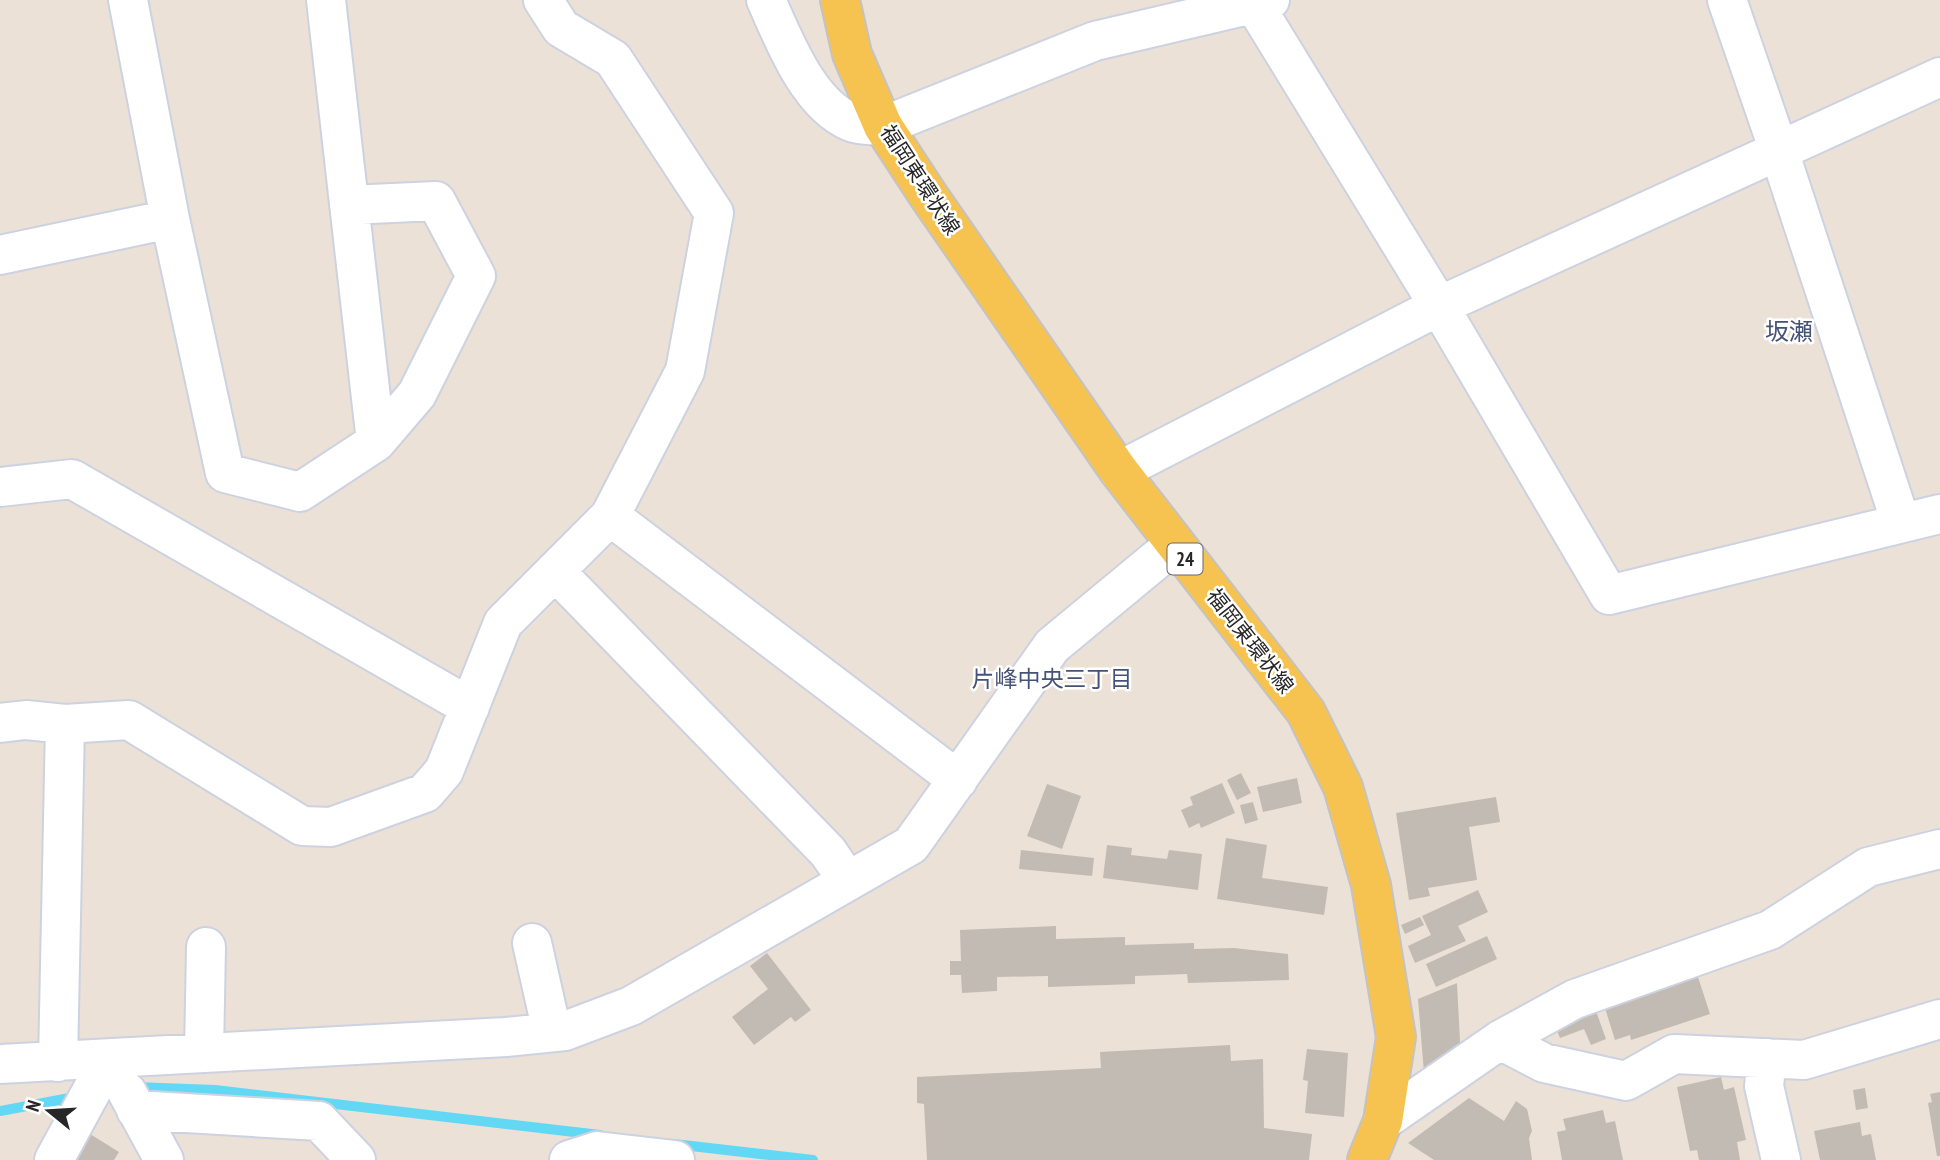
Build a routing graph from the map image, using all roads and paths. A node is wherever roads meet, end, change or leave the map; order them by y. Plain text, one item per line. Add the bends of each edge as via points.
1 (128, 0) edge
2 (326, 0) edge
3 (543, 0) edge
4 (766, 0) edge
5 (840, 0) edge
6 (1727, 0) edge
7 (1259, 1) edge
8 (1940, 77) edge
9 (883, 126) junction
10 (1779, 151) junction
11 (349, 205) junction
12 (170, 219) junction
13 (0, 255) edge
14 (1439, 306) junction
15 (376, 442) junction
16 (1119, 471) junction
17 (0, 486) edge
18 (1940, 514) edge
19 (602, 523) junction
20 (1901, 523) junction
21 (1174, 545) junction
22 (555, 571) junction
23 (470, 707) junction
24 (0, 723) edge
25 (65, 724) junction
26 (958, 780) junction
27 (1940, 849) edge
28 (848, 881) junction
29 (532, 943) dead end
30 (206, 947) dead end
31 (1940, 1019) edge
32 (552, 1032) junction
33 (1500, 1040) junction
34 (204, 1053) junction
35 (1767, 1058) junction
36 (109, 1059) junction
37 (58, 1062) junction
38 (0, 1064) edge
39 (136, 1110) junction
40 (1382, 1121) junction
41 (54, 1160) edge
42 (164, 1160) edge
43 (356, 1160) edge
44 (569, 1160) edge
45 (675, 1160) edge
46 (1367, 1160) edge
47 (1781, 1160) edge

1 - 12 street
2 - 11 street
3 - 19 street via 561,28 613,59 714,213 685,371
4 - 9 street via 794,62 828,106 853,123
5 - 9 main road, 福岡東環状線 / 24 via 852,54
6 - 10 street
7 - 9 street via 1095,41
7 - 14 street
8 - 10 street
9 - 16 main road, 福岡東環状線 / 24
10 - 14 street
10 - 20 street
11 - 15 street
11 - 15 street via 436,201 476,276 417,394
12 - 13 street
12 - 15 street via 225,473 300,492
14 - 16 street
14 - 20 street via 1609,595
16 - 21 main road, 福岡東環状線 / 24
17 - 23 street via 72,479
18 - 20 street
19 - 22 street
19 - 26 street
21 - 26 street via 1052,646
21 - 40 main road, 福岡東環状線 / 24 via 1306,712 1343,788 1371,886 1396,1037
22 - 23 street via 503,623
22 - 28 street via 828,852
23 - 25 street via 444,771 425,793 331,827 302,826 129,720
24 - 25 street
25 - 37 street
26 - 28 street via 911,845
27 - 33 street via 1868,867 1770,930 1575,999
28 - 32 street via 631,1006
29 - 32 street
30 - 34 street
31 - 35 street via 1804,1060
32 - 34 street
33 - 35 street via 1544,1063 1626,1081 1674,1054
33 - 40 street
34 - 36 street
35 - 47 street via 1764,1086
36 - 37 street
36 - 39 street
36 - 41 street
37 - 38 street
39 - 42 street
39 - 43 street via 319,1121
40 - 46 main road, 福岡東環状線 / 24
44 - 45 street via 597,1151

